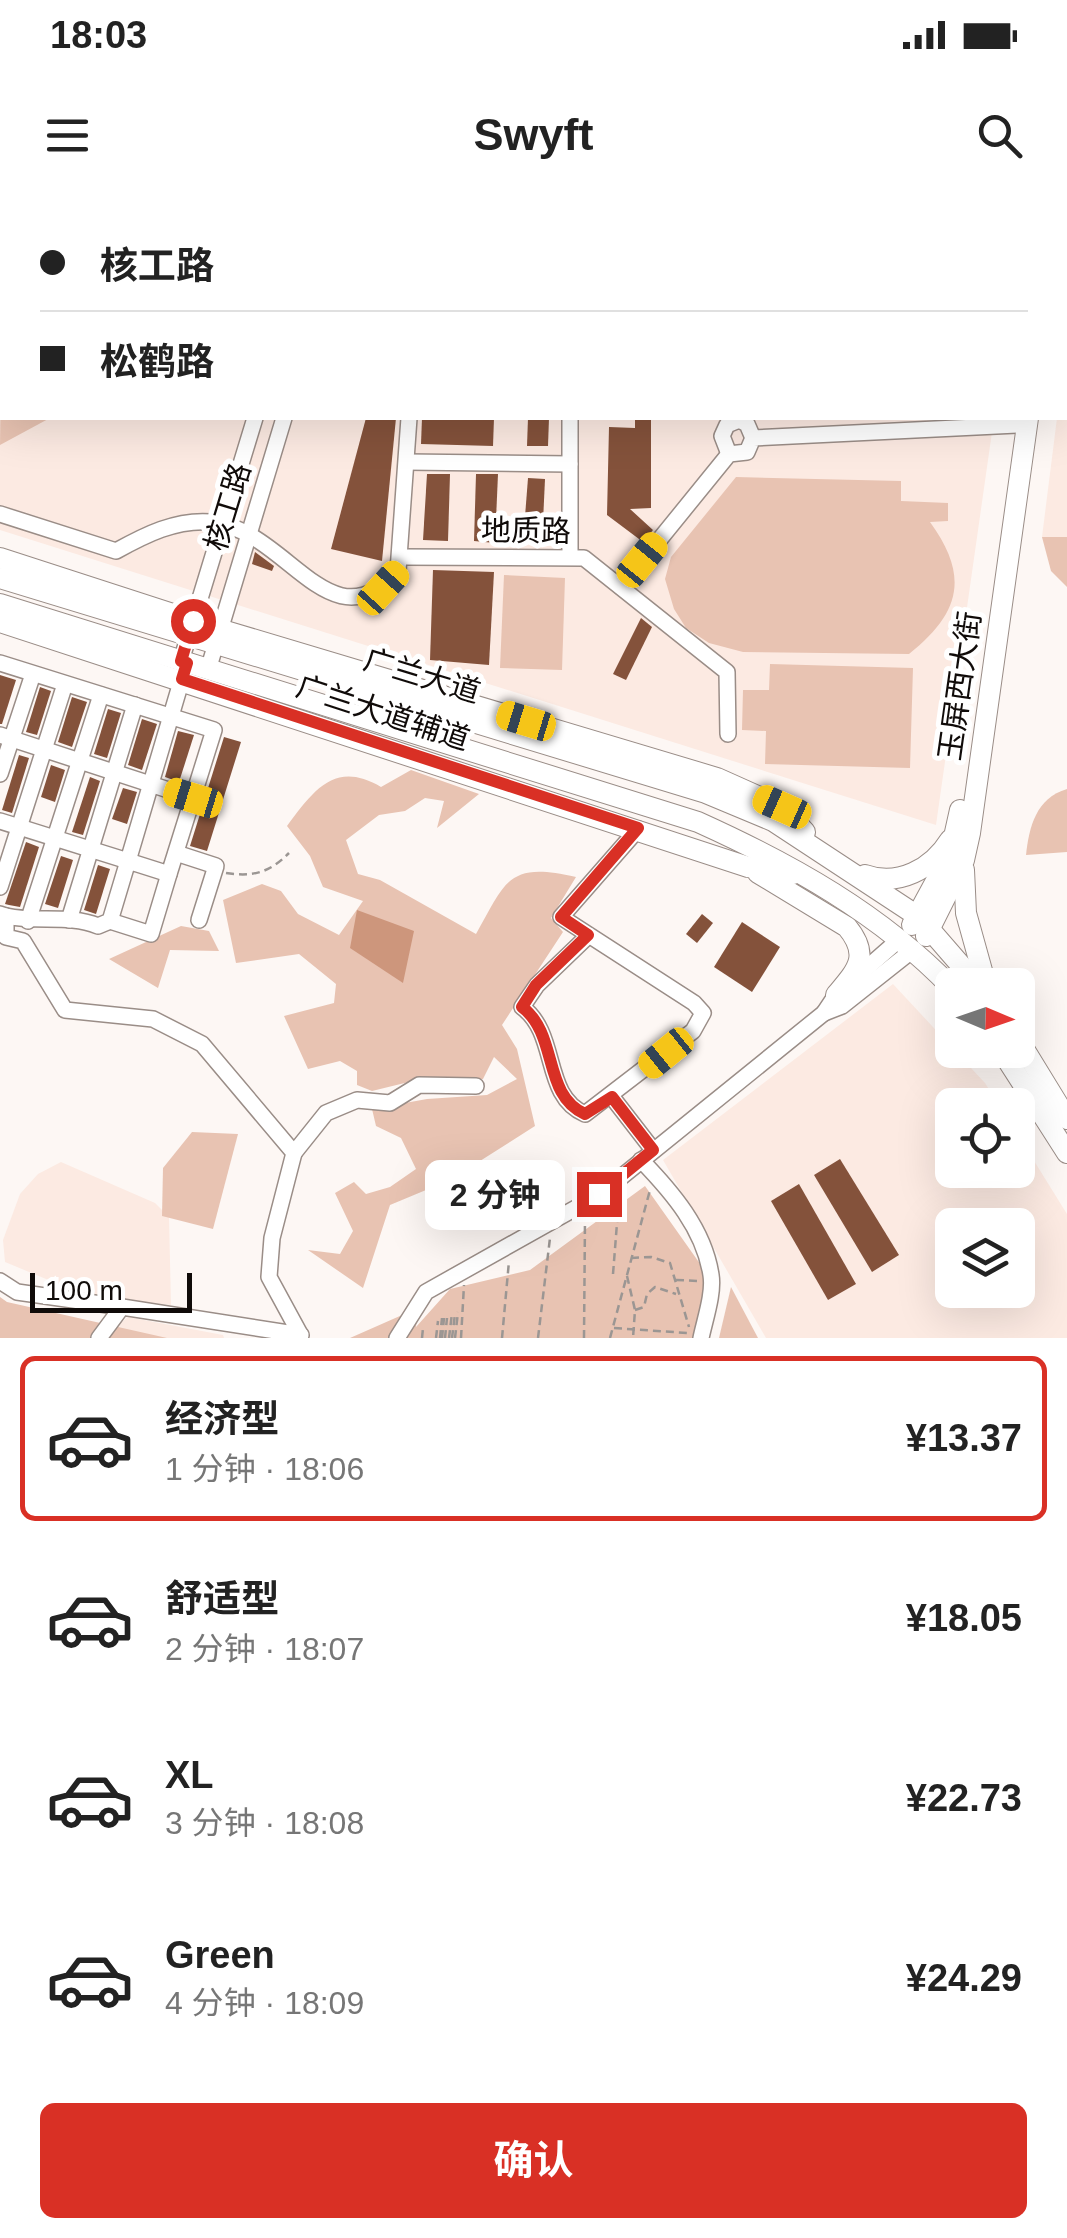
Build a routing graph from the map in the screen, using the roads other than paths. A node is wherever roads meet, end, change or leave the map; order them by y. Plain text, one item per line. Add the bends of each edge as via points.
1 (255, 420) edge
2 (283, 420) edge
3 (409, 420) edge
4 (570, 420) edge
5 (1021, 420) edge
6 (722, 421) edge
7 (839, 425) edge
8 (754, 438) junction
9 (729, 454) junction
10 (407, 462) junction
11 (570, 464) junction
12 (0, 514) edge
13 (222, 525) junction
14 (248, 532) junction
15 (570, 556) junction
16 (402, 557) junction
17 (0, 558) edge
18 (0, 578) edge
19 (621, 586) junction
20 (0, 604) edge
21 (0, 622) edge
22 (191, 629) junction
23 (217, 637) junction
24 (0, 663) edge
25 (183, 668) junction
26 (208, 670) junction
27 (33, 674) junction
28 (65, 684) junction
29 (101, 695) junction
30 (136, 706) junction
31 (171, 716) junction
32 (728, 734) dead end
33 (6, 737) edge
34 (44, 750) junction
35 (80, 761) junction
36 (115, 773) junction
37 (0, 774) edge
38 (151, 784) junction
39 (193, 798) junction
40 (0, 821) edge
41 (19, 827) junction
42 (638, 828) junction
43 (957, 830) junction
44 (55, 838) junction
45 (91, 850) junction
46 (176, 854) junction
47 (964, 860) junction
48 (128, 861) junction
49 (748, 866) junction
50 (851, 871) junction
51 (170, 874) junction
52 (796, 874) junction
53 (0, 887) edge
54 (3, 915) edge
55 (69, 920) junction
56 (199, 920) dead end
57 (28, 921) junction
58 (110, 921) junction
59 (925, 923) junction
60 (588, 935) junction
61 (3, 937) edge
62 (908, 943) junction
63 (858, 968) junction
64 (963, 968) edge
65 (981, 968) edge
66 (935, 971) edge
67 (830, 1004) junction
68 (1035, 1067) edge
69 (1013, 1068) edge
70 (476, 1086) dead end
71 (612, 1097) junction
72 (1067, 1120) edge
73 (294, 1153) junction
74 (1067, 1153) edge
75 (647, 1156) junction
76 (0, 1281) edge
77 (122, 1308) junction
78 (692, 1333) edge
79 (298, 1336) edge
80 (99, 1338) edge
81 (397, 1338) edge

1 - 13 street, 核工路
2 - 14 street, 核工路
3 - 10 street
4 - 11 street
5 - 7 street
5 - 43 main road, 玉屏西大街
5 - 47 main road, 玉屏西大街
6 - 8 street via 747,424
6 - 9 street
7 - 8 street
8 - 9 street via 747,452
9 - 19 street
10 - 11 street
10 - 16 street
11 - 15 street
12 - 13 street via 116,552 152,531 190,522
13 - 14 street
13 - 22 street, 核工路
14 - 16 street via 328,594 358,598 383,588
14 - 23 street, 核工路
15 - 16 street, 地质路
15 - 19 street, 地质路 via 584,558
17 - 22 main road, 广兰大道辅道
18 - 22 main road
19 - 32 street, 地质路 via 727,672
20 - 25 main road, 广兰大道
21 - 25 main road, 广兰大道辅道
22 - 23 main road, 广兰大道辅道
22 - 25 street, 核工路
23 - 26 street, 核工路
23 - 50 main road, 广兰大道辅道 via 717,778 782,807 819,849
24 - 27 street
25 - 26 main road, 广兰大道
25 - 31 street, 核工路
25 - 42 main road, 广兰大道辅道
26 - 52 main road, 广兰大道 via 698,822
27 - 28 street
27 - 33 street
28 - 29 street
28 - 34 street
29 - 30 street
29 - 35 street
30 - 31 street
30 - 36 street
31 - 38 street, 核工路
31 - 39 street via 214,730
33 - 34 street
33 - 37 street
34 - 35 street
34 - 41 street
35 - 36 street
35 - 44 street
36 - 38 street
36 - 45 street
38 - 39 street
38 - 48 street, 核工路
39 - 46 street
40 - 41 street
41 - 44 street
41 - 53 street
42 - 49 main road, 广兰大道辅道
42 - 60 street via 561,917
43 - 50 main road via 934,859 897,880
43 - 59 main road, 玉屏西大街
44 - 45 street
44 - 57 street
45 - 48 street
45 - 55 street
46 - 51 street
46 - 56 street via 216,866
47 - 59 main road, 玉屏西大街
47 - 65 main road via 966,913
48 - 51 street
48 - 58 street, 核工路
49 - 52 main road, 广兰大道辅道
49 - 63 main road via 846,927 861,949
50 - 59 main road
51 - 58 street via 150,934
52 - 62 main road, 广兰大道
52 - 63 main road via 853,917 866,944
54 - 57 street
54 - 61 street
55 - 57 street
55 - 58 street via 98,926
59 - 62 main road, 玉屏西大街
59 - 64 main road
60 - 71 street via 522,1007 545,1037 562,1099 585,1114
60 - 71 street via 703,1013 693,1031
61 - 73 street via 22,941 65,1010 153,1019 202,1044
62 - 66 main road, 广兰大道
62 - 67 street
63 - 67 main road
67 - 75 street
68 - 72 main road
69 - 74 main road
70 - 73 street via 420,1085 390,1103 357,1100 326,1113
71 - 75 street
73 - 79 street via 269,1277
75 - 78 street via 680,1202 712,1278
75 - 81 street via 550,1222 426,1292
76 - 77 street via 17,1292
77 - 79 street
77 - 80 street

